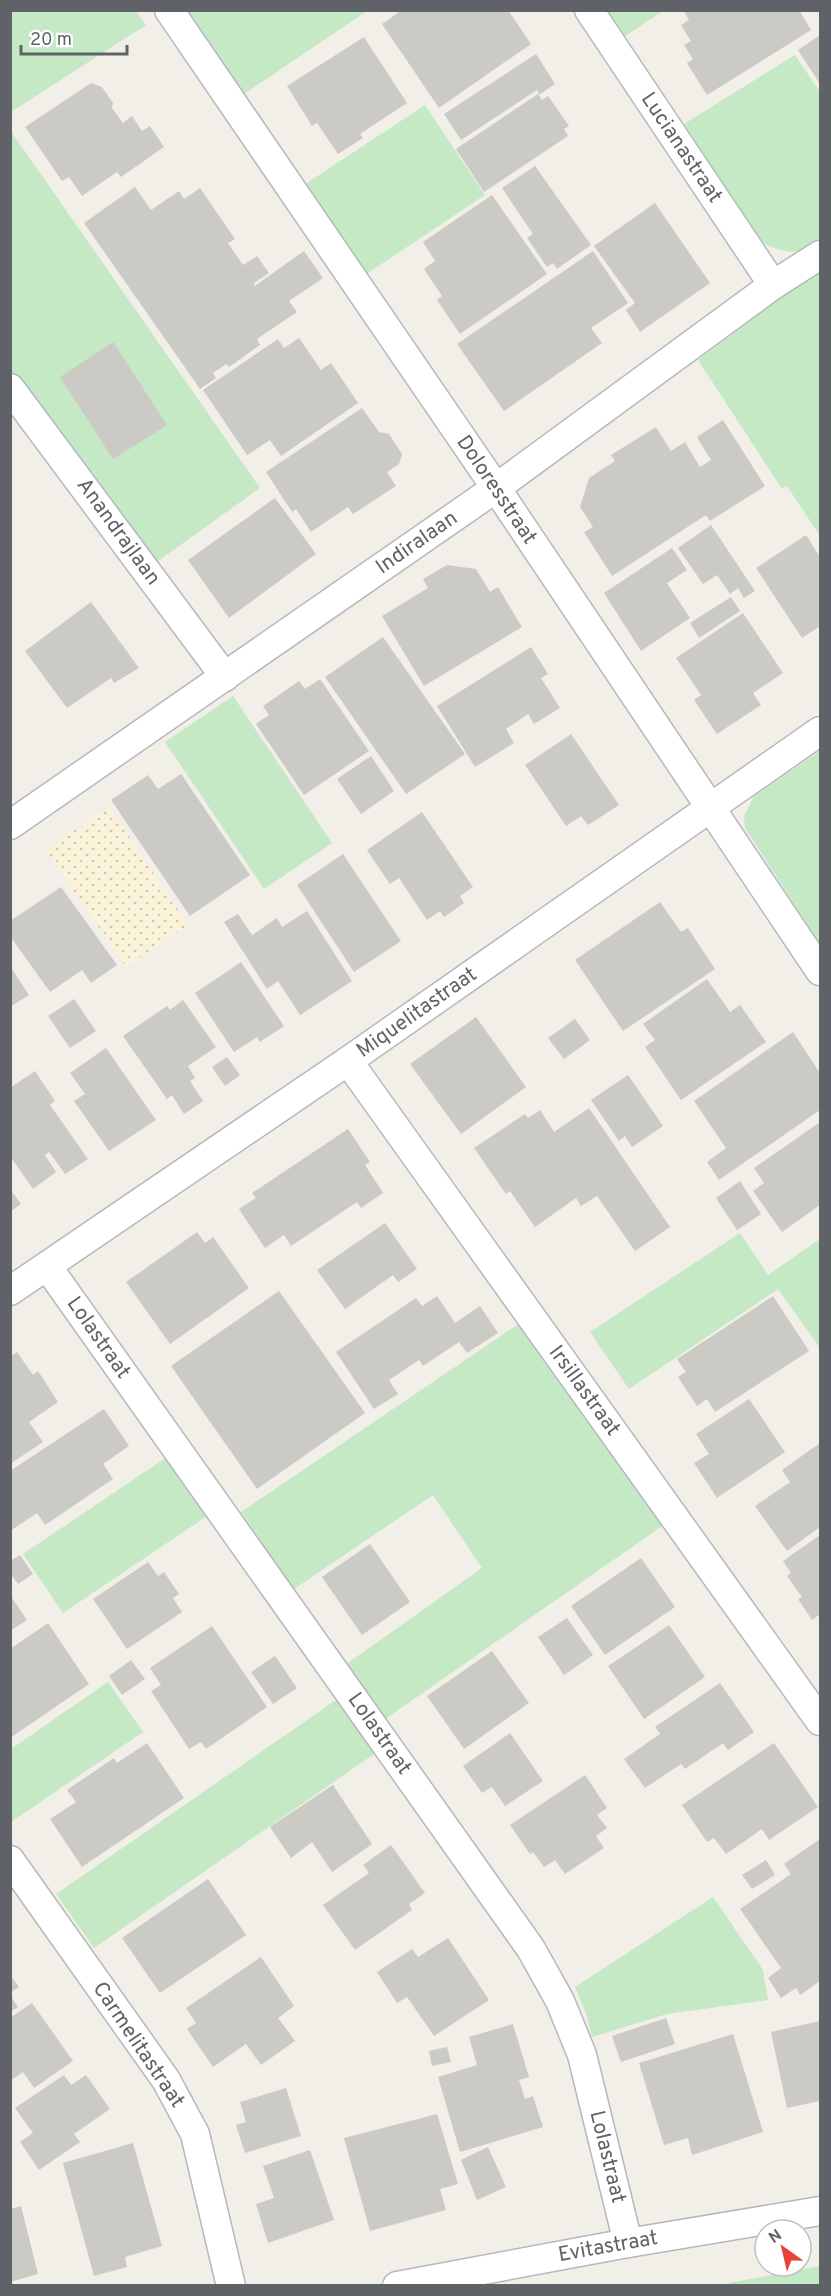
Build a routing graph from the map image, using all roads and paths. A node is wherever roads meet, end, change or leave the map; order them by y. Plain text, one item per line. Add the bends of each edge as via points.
1 (169, 10) edge
2 (589, 10) edge
3 (820, 255) edge
4 (773, 285) junction
5 (10, 388) edge
6 (496, 488) junction
7 (225, 677) junction
8 (820, 731) edge
9 (710, 807) junction
10 (10, 825) edge
11 (820, 971) edge
12 (348, 1061) junction
13 (47, 1266) junction
14 (10, 1291) edge
15 (820, 1721) edge
16 (10, 1860) edge
17 (820, 2211) edge
18 (628, 2243) junction
19 (231, 2286) edge
20 (397, 2286) edge

1 - 6 street, Doloresstraat
2 - 4 street, Lucianastraat
3 - 4 street, Indiralaan
4 - 6 street, Indiralaan
5 - 7 street, Anandrajlaan
6 - 7 street, Indiralaan
6 - 9 street, Doloresstraat
7 - 10 street, Indiralaan
8 - 9 street, Miquelitastraat
9 - 11 street, Doloresstraat
9 - 12 street, Miquelitastraat
12 - 13 street, Miquelitastraat
12 - 15 street, Irsillastraat
13 - 14 street, Miquelitastraat
13 - 18 street, Lolastraat via 531,1949 560,2001 582,2055
16 - 19 street, Carmelitastraat via 166,2080 195,2134
17 - 18 street, Evitastraat
18 - 20 street, Evitastraat

